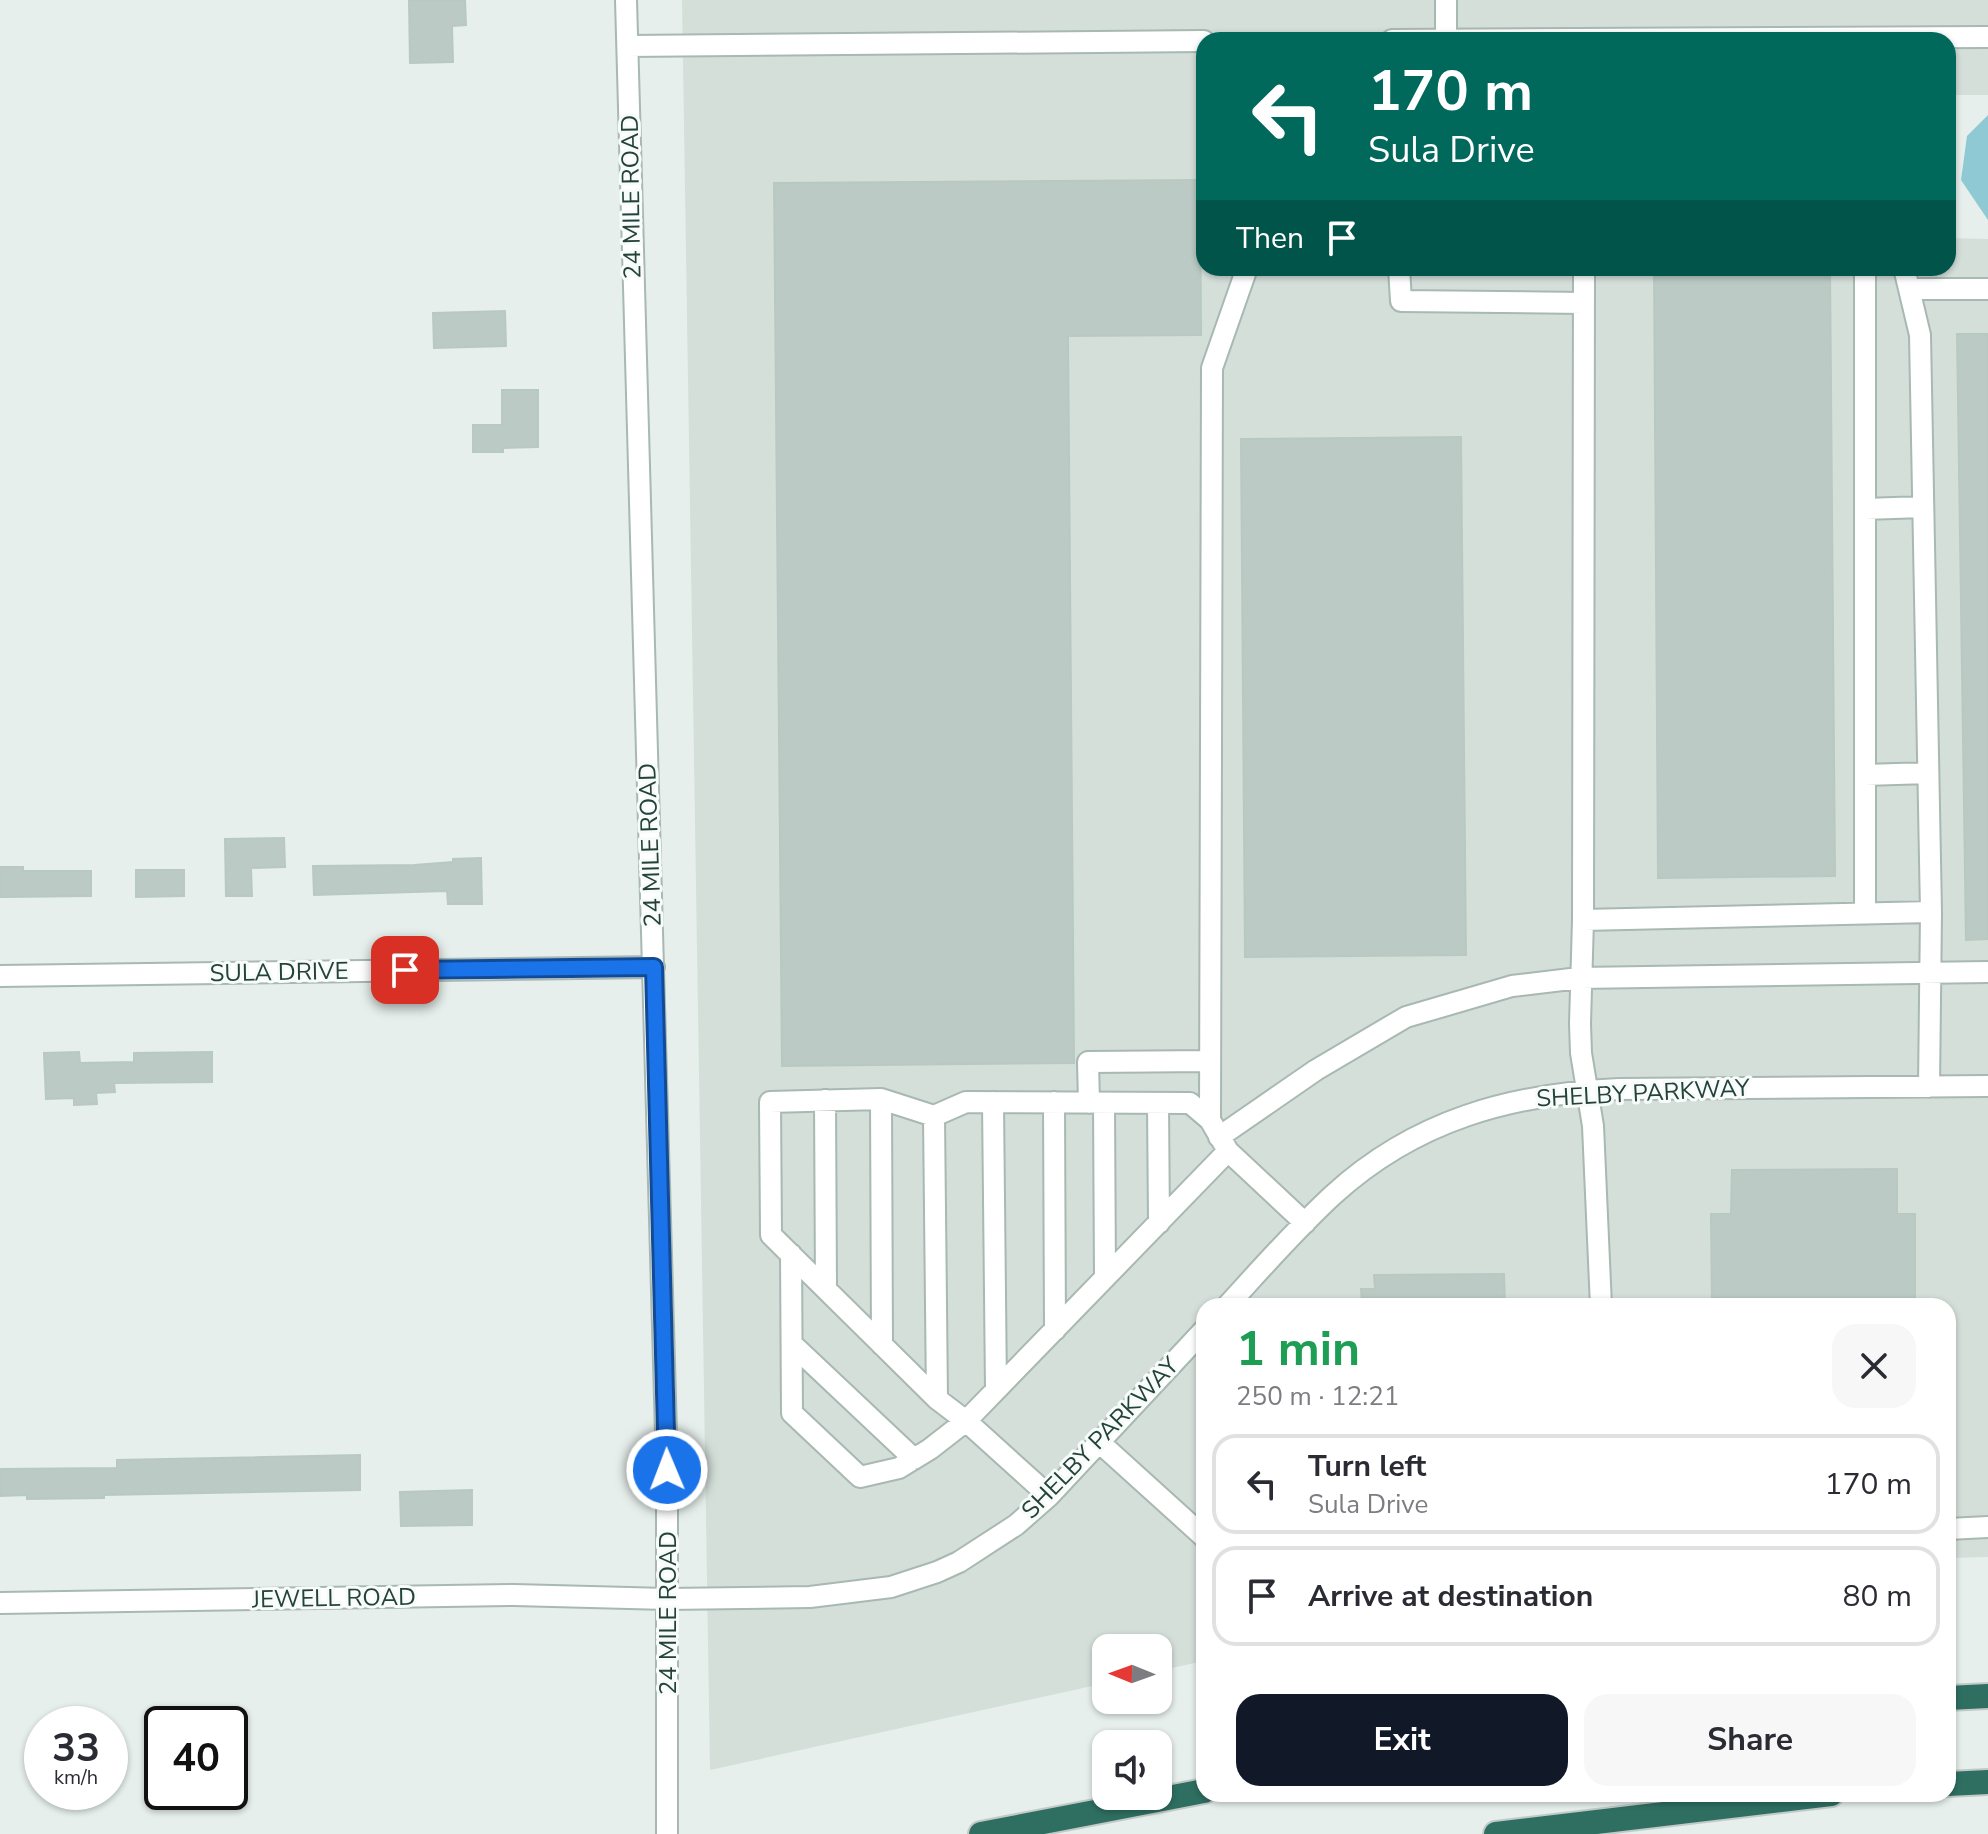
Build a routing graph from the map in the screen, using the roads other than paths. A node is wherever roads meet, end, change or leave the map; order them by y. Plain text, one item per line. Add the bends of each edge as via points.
1 (626, 0) edge
2 (1446, 0) edge
3 (1446, 32) edge
4 (1956, 37) edge
5 (1988, 37) edge
6 (1196, 41) edge
7 (628, 46) junction
8 (1244, 276) edge
9 (1399, 276) edge
10 (1584, 276) edge
11 (1865, 276) edge
12 (1906, 276) edge
13 (1909, 289) junction
14 (1988, 289) edge
15 (1584, 303) junction
16 (1923, 507) junction
17 (1865, 509) junction
18 (1928, 773) junction
19 (1865, 775) junction
20 (1931, 912) junction
21 (1865, 914) junction
22 (1583, 920) junction
23 (654, 967) junction
24 (1988, 972) edge
25 (1929, 973) junction
26 (0, 976) edge
27 (1579, 978) junction
28 (1210, 1061) junction
29 (1988, 1086) edge
30 (1929, 1087) junction
31 (1587, 1090) junction
32 (881, 1099) junction
33 (825, 1100) junction
34 (993, 1102) junction
35 (1054, 1102) junction
36 (1096, 1103) junction
37 (1158, 1103) junction
38 (934, 1116) junction
39 (1219, 1136) junction
40 (1159, 1223) junction
41 (1305, 1223) junction
42 (791, 1254) junction
43 (1105, 1278) junction
44 (826, 1289) junction
45 (1235, 1298) edge
46 (1601, 1298) edge
47 (1055, 1330) junction
48 (1196, 1339) edge
49 (792, 1344) junction
50 (882, 1345) junction
51 (996, 1390) junction
52 (937, 1399) junction
53 (966, 1421) junction
54 (1099, 1442) junction
55 (914, 1459) junction
56 (1049, 1496) junction
57 (1988, 1527) edge
58 (1956, 1529) edge
59 (1196, 1530) edge
60 (667, 1599) junction
61 (0, 1603) edge
62 (1988, 1696) edge
63 (1956, 1698) edge
64 (1988, 1782) edge
65 (1956, 1784) edge
66 (1196, 1793) edge
67 (1764, 1802) edge
68 (667, 1834) edge
69 (981, 1834) edge
70 (1496, 1834) edge

1 - 7 street, 24 MILE ROAD
2 - 3 street
4 - 5 street
6 - 7 street
7 - 23 street, 24 MILE ROAD
8 - 28 street via 1212,368
9 - 15 street via 1401,301
10 - 15 street
11 - 17 street
12 - 13 street
13 - 14 street
13 - 16 street via 1920,335
15 - 22 street
16 - 17 street
16 - 18 street
17 - 19 street
18 - 19 street
18 - 20 street
19 - 21 street
20 - 21 street
20 - 25 street
21 - 22 street
22 - 27 street
23 - 26 street, SULA DRIVE
23 - 60 street, 24 MILE ROAD
24 - 25 street
25 - 27 street
25 - 30 street
27 - 31 street
27 - 39 street via 1512,986 1406,1017
28 - 36 street via 1088,1062
28 - 39 street
29 - 30 street, SHELBY PARKWAY
30 - 31 street, SHELBY PARKWAY
31 - 41 street, SHELBY PARKWAY via 1503,1103 1446,1123 1374,1162
31 - 46 street via 1595,1150
32 - 33 street
32 - 38 street
32 - 50 street
33 - 42 street via 770,1102 771,1235
33 - 44 street
34 - 35 street
34 - 38 street via 966,1102
34 - 51 street
35 - 36 street
35 - 47 street
36 - 37 street
36 - 43 street
37 - 39 street via 1190,1103
37 - 40 street
38 - 52 street
39 - 40 street
39 - 41 street
40 - 43 street
41 - 45 street, SHELBY PARKWAY
42 - 44 street
42 - 49 street
43 - 47 street
44 - 50 street
47 - 51 street
48 - 54 street, SHELBY PARKWAY
49 - 55 street
49 - 55 street via 792,1413 860,1477
50 - 52 street
51 - 53 street
52 - 53 street
53 - 55 street
53 - 56 street
54 - 56 street, SHELBY PARKWAY
54 - 59 street
56 - 60 street, SHELBY PARKWAY via 979,1551 891,1587 810,1597
57 - 58 street
60 - 61 street, JEWELL ROAD via 514,1595
60 - 68 street, 24 MILE ROAD
62 - 63 highway
64 - 65 highway
66 - 69 highway
67 - 70 highway

